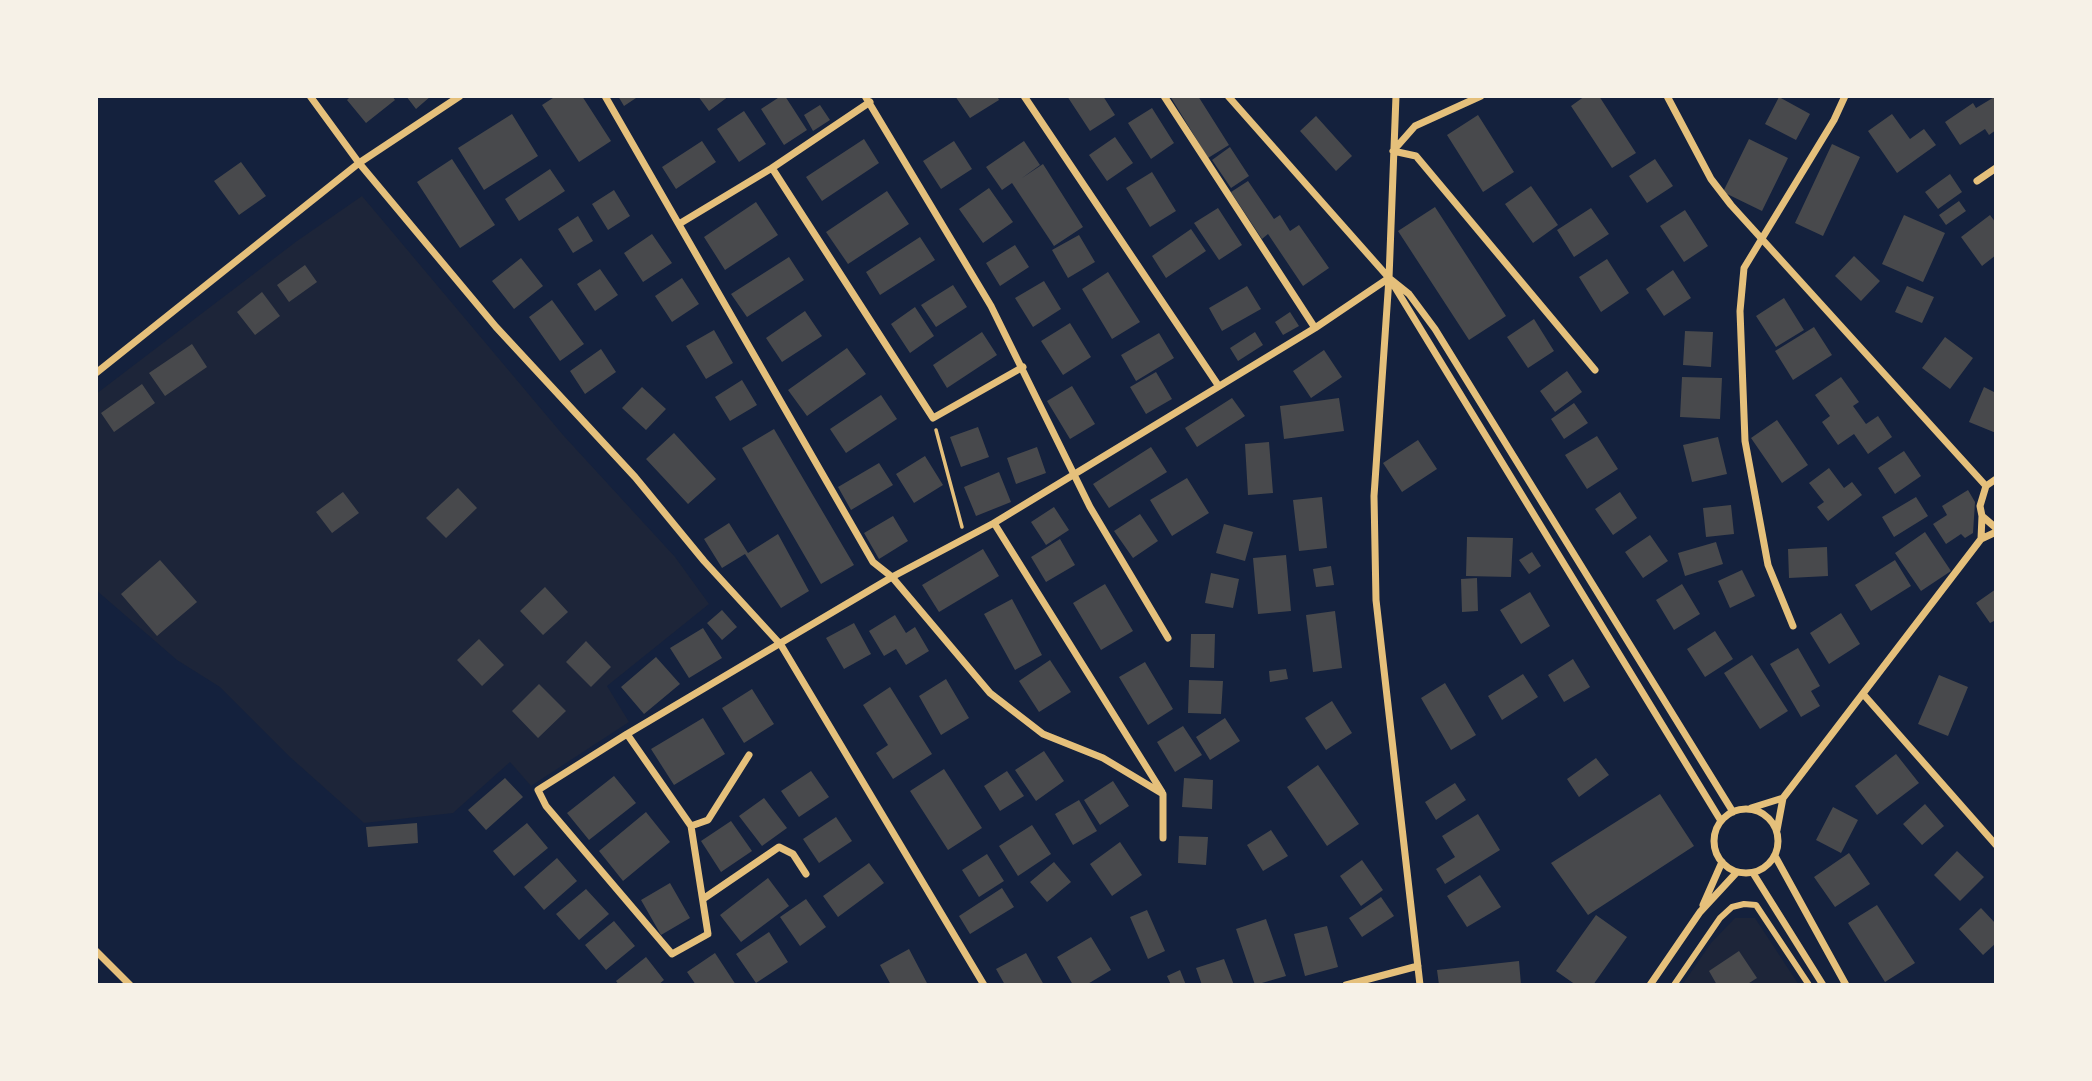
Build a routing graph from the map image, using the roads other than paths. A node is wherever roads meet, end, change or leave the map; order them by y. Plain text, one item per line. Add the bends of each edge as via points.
1 (310, 96) edge
2 (460, 96) edge
3 (604, 96) edge
4 (1024, 96) edge
5 (1164, 96) edge
6 (1228, 96) edge
7 (1396, 96) edge
8 (1480, 96) edge
9 (1667, 96) edge
10 (1845, 96) edge
11 (867, 99) edge
12 (1393, 151) junction
13 (359, 163) junction
14 (772, 168) junction
15 (1996, 168) edge
16 (1977, 181) dead end
17 (680, 224) junction
18 (1761, 238) junction
19 (1389, 278) junction
20 (1315, 328) junction
21 (1023, 367) junction
22 (1595, 370) dead end
23 (96, 373) edge
24 (1218, 385) junction
25 (1074, 474) junction
26 (1996, 480) edge
27 (1986, 486) junction
28 (1982, 516) junction
29 (993, 523) junction
30 (1996, 530) edge
31 (1981, 539) junction
32 (892, 577) junction
33 (1793, 626) dead end
34 (1168, 638) dead end
35 (781, 645) junction
36 (1864, 695) junction
37 (627, 734) junction
38 (749, 755) dead end
39 (1163, 794) junction
40 (1783, 798) junction
41 (1749, 809) junction
42 (1733, 812) junction
43 (1721, 821) junction
44 (691, 826) junction
45 (1777, 830) junction
46 (1164, 838) dead end
47 (1996, 845) edge
48 (1775, 856) junction
49 (1722, 862) junction
50 (1737, 872) junction
51 (1753, 873) junction
52 (806, 874) dead end
53 (703, 899) junction
54 (1700, 912) junction
55 (96, 951) edge
56 (1418, 966) junction
57 (130, 985) edge
58 (984, 985) edge
59 (1346, 985) edge
60 (1420, 985) edge
61 (1650, 985) edge
62 (1674, 985) edge
63 (1810, 985) edge
64 (1823, 985) edge
65 (1846, 985) edge

1 - 13 street
2 - 13 street
3 - 17 street
4 - 24 street
5 - 20 street
6 - 19 street
7 - 12 street
8 - 12 street via 1415,126
9 - 18 street via 1711,179
10 - 18 street
11 - 14 street
11 - 21 street
12 - 19 street
12 - 22 street via 1416,156
13 - 23 street
13 - 35 street via 496,327
14 - 17 street
14 - 21 street via 933,418
15 - 16 street
17 - 32 street via 873,562
18 - 27 street
18 - 33 street via 1744,268 1740,311 1745,441 1768,565
19 - 20 street
19 - 42 street via 1409,294 1474,388
19 - 43 street
19 - 56 street via 1374,496 1376,600
20 - 24 street
21 - 25 street
24 - 25 street
25 - 29 street
25 - 34 street
26 - 27 street
27 - 28 street via 1981,495
28 - 30 street
28 - 31 street
29 - 32 street
29 - 39 street
30 - 31 street
31 - 36 street
32 - 35 street
32 - 39 street via 990,692 1043,734 1103,758
35 - 37 street
35 - 58 street
36 - 40 street
36 - 47 street
37 - 44 street
37 - 53 street via 538,790 546,806 672,954 708,934
38 - 44 street via 708,820
39 - 46 street
40 - 41 street
40 - 45 street
41 - 42 street
41 - 45 street via 1766,815
42 - 43 street
43 - 49 street via 1714,846
44 - 53 street
45 - 48 street
48 - 51 street
48 - 65 street
49 - 50 street
49 - 54 street
50 - 51 street
50 - 54 street
51 - 64 street
52 - 53 street via 793,853 779,847
54 - 61 street
55 - 57 street
56 - 59 street
56 - 60 street
62 - 63 street via 1720,918 1744,904 1756,905

